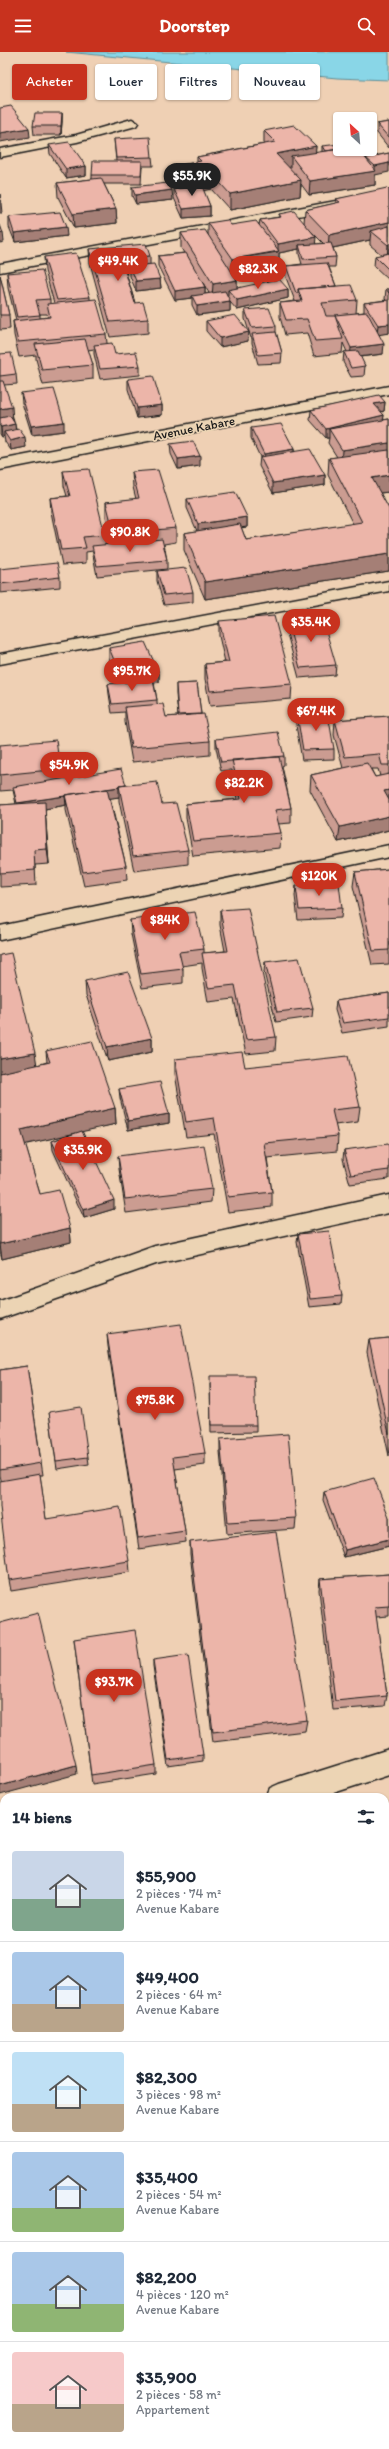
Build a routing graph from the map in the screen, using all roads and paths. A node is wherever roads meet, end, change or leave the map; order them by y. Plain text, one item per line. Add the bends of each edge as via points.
1 (132, 123) dead end
2 (0, 153) edge
3 (389, 195) edge
4 (0, 268) edge
5 (389, 390) edge
6 (0, 465) edge
7 (389, 586) edge
8 (0, 659) edge
9 (389, 851) edge
10 (0, 933) edge
11 (389, 1204) edge
12 (0, 1310) edge
13 (389, 1762) edge
14 (292, 1793) edge

1 - 2 street via 77,138
3 - 4 street
5 - 6 street, Avenue Kabare
7 - 8 street
9 - 10 street
11 - 12 street via 155,1255
13 - 14 street

